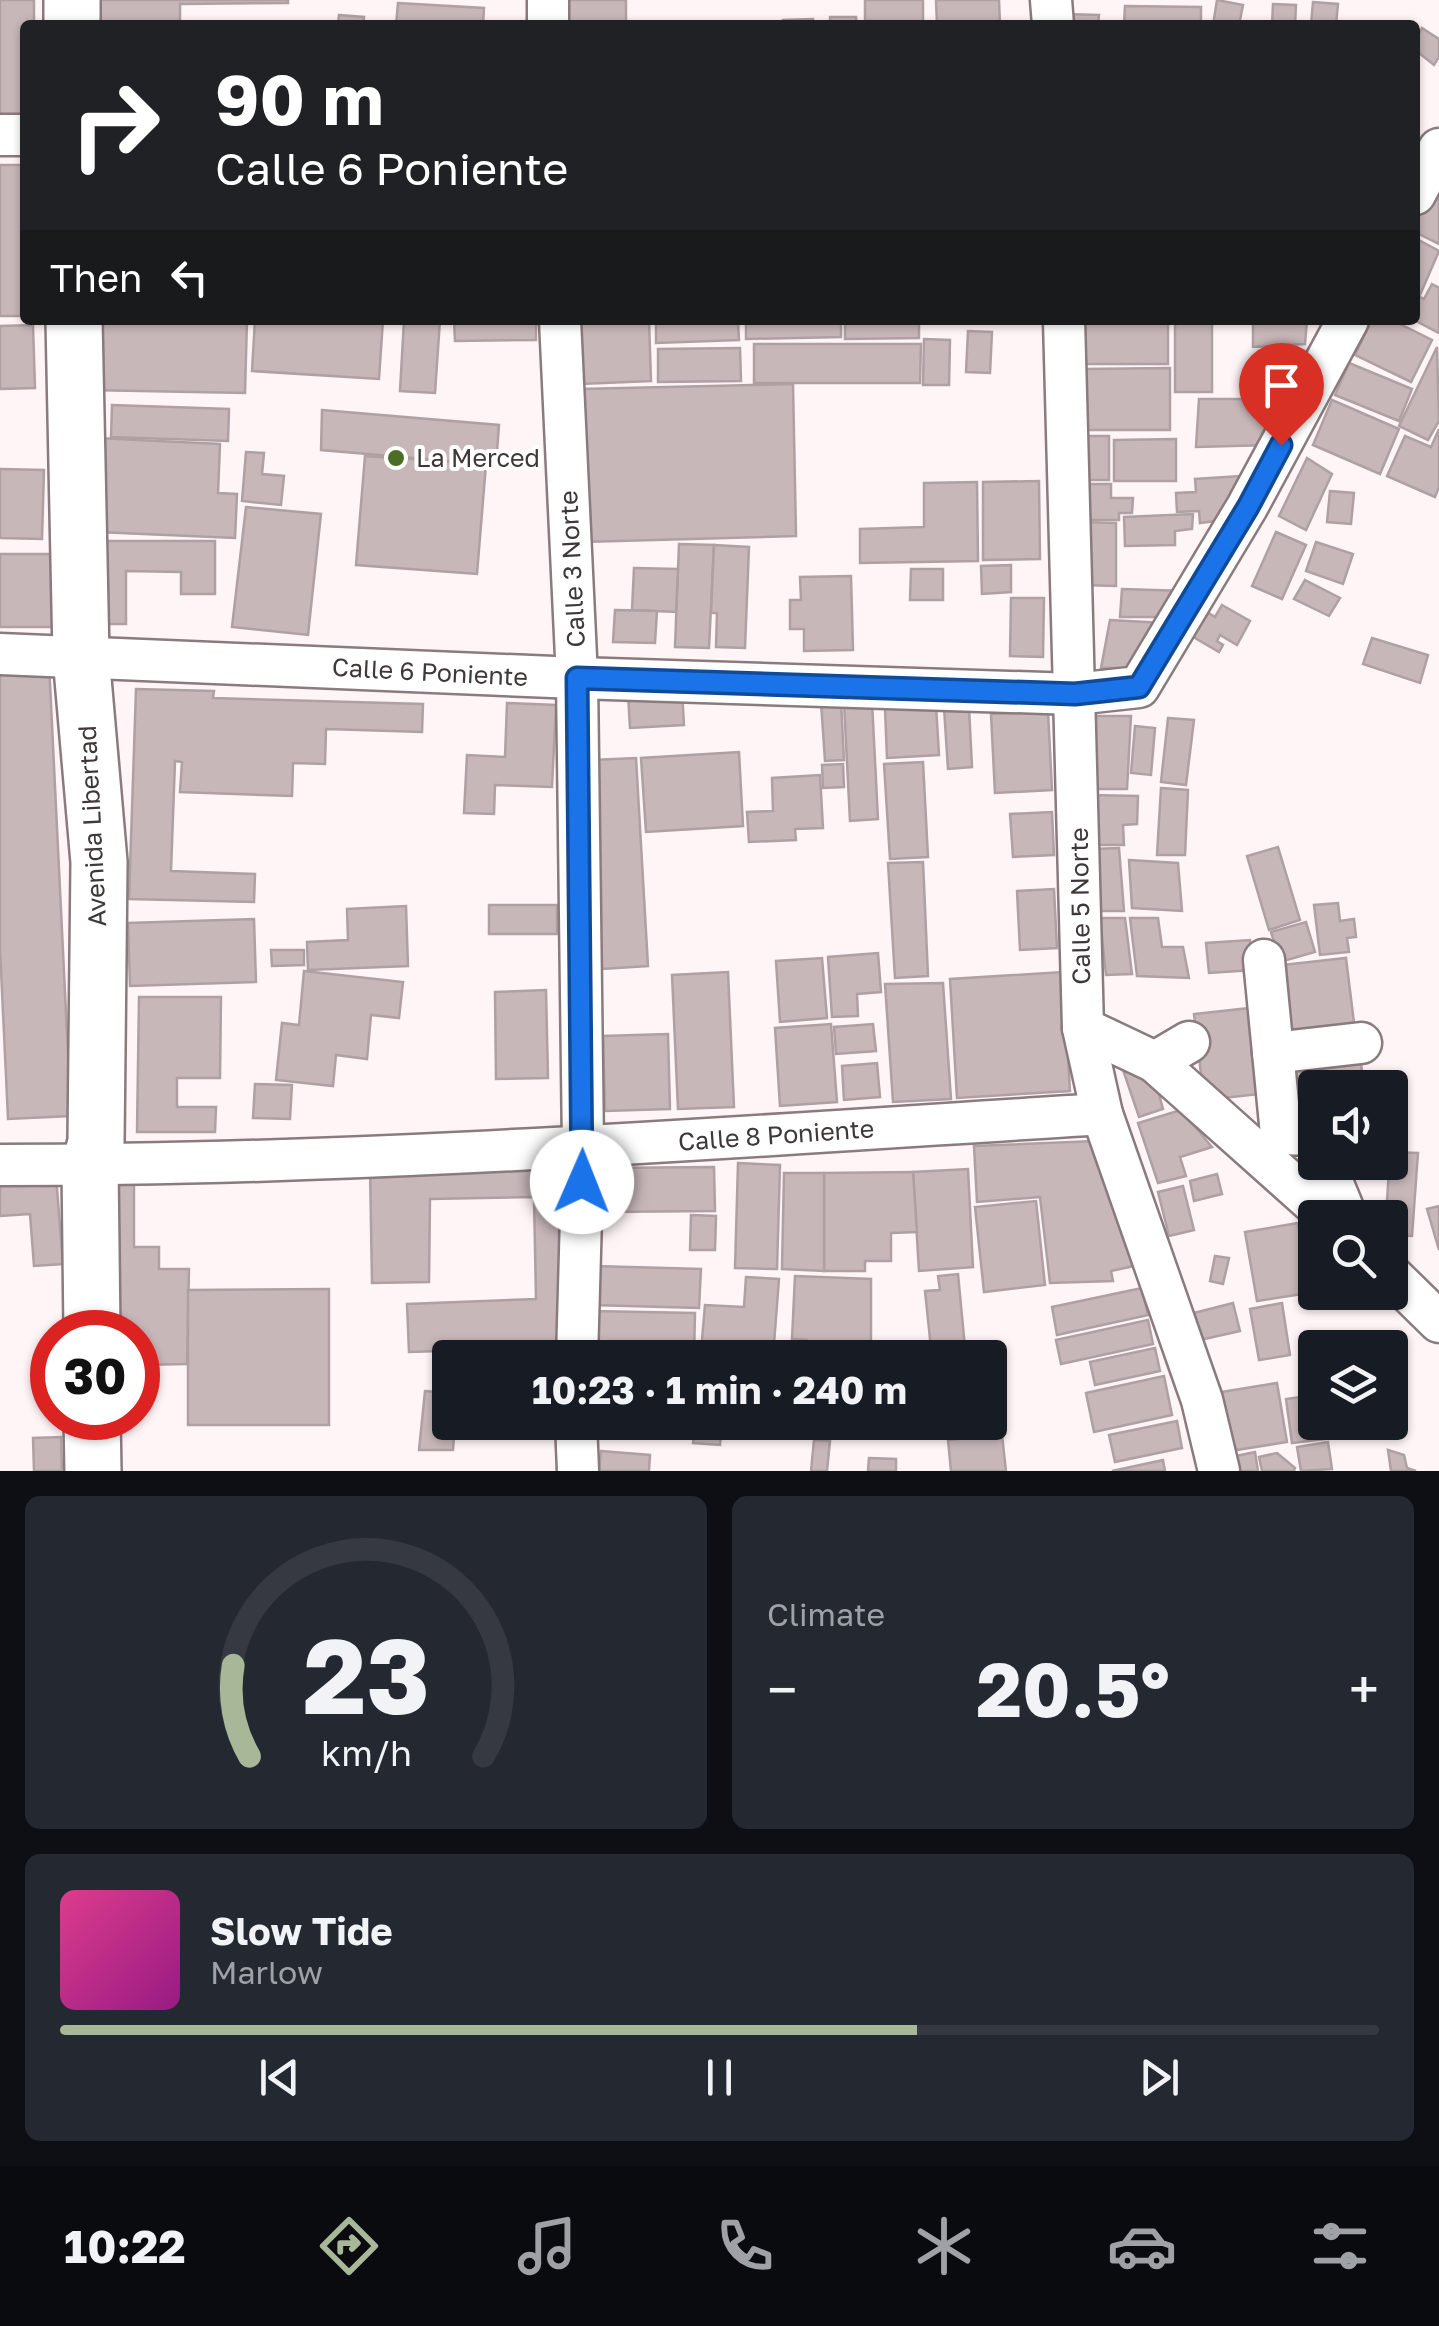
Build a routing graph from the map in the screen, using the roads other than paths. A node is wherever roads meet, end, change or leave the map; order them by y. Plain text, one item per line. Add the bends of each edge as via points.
1 (1439, 148) edge
2 (1420, 184) edge
3 (74, 325) edge
4 (560, 325) edge
5 (1064, 325) edge
6 (1345, 325) edge
7 (0, 654) edge
8 (81, 656) junction
9 (577, 678) junction
10 (1075, 694) junction
11 (1264, 960) dead end
12 (1083, 1028) junction
13 (1361, 1043) dead end
14 (1273, 1053) junction
15 (1102, 1114) junction
16 (1298, 1135) edge
17 (584, 1147) junction
18 (90, 1165) junction
19 (0, 1166) edge
20 (1313, 1200) edge
21 (1408, 1292) edge
22 (92, 1310) edge
23 (1439, 1322) edge
24 (578, 1340) edge
25 (92, 1440) edge
26 (577, 1440) edge
27 (93, 1471) edge
28 (578, 1471) edge
29 (1218, 1471) edge

1 - 2 street
3 - 8 main road, Avenida Libertad
4 - 9 street, Calle 3 Norte
5 - 10 street, Calle 5 Norte
6 - 10 street, Calle 6 Poniente via 1248,507 1139,687
7 - 8 street, Calle 6 Poniente
8 - 9 street, Calle 6 Poniente
8 - 18 main road, Avenida Libertad via 99,862 96,1142
9 - 10 street, Calle 6 Poniente
9 - 17 street, Calle 3 Norte
10 - 12 street, Calle 5 Norte
11 - 14 street
12 - 15 street, Calle 5 Norte
12 - 20 street via 1172,1052
13 - 14 street
14 - 16 street via 1281,1134
15 - 17 street, Calle 8 Poniente
15 - 29 street, Calle 5 Norte via 1202,1400
17 - 18 street, Calle 8 Poniente
17 - 24 street, Calle 3 Norte
18 - 19 street, Calle 8 Poniente
18 - 22 main road, Avenida Libertad
21 - 23 street
25 - 27 main road
26 - 28 street

